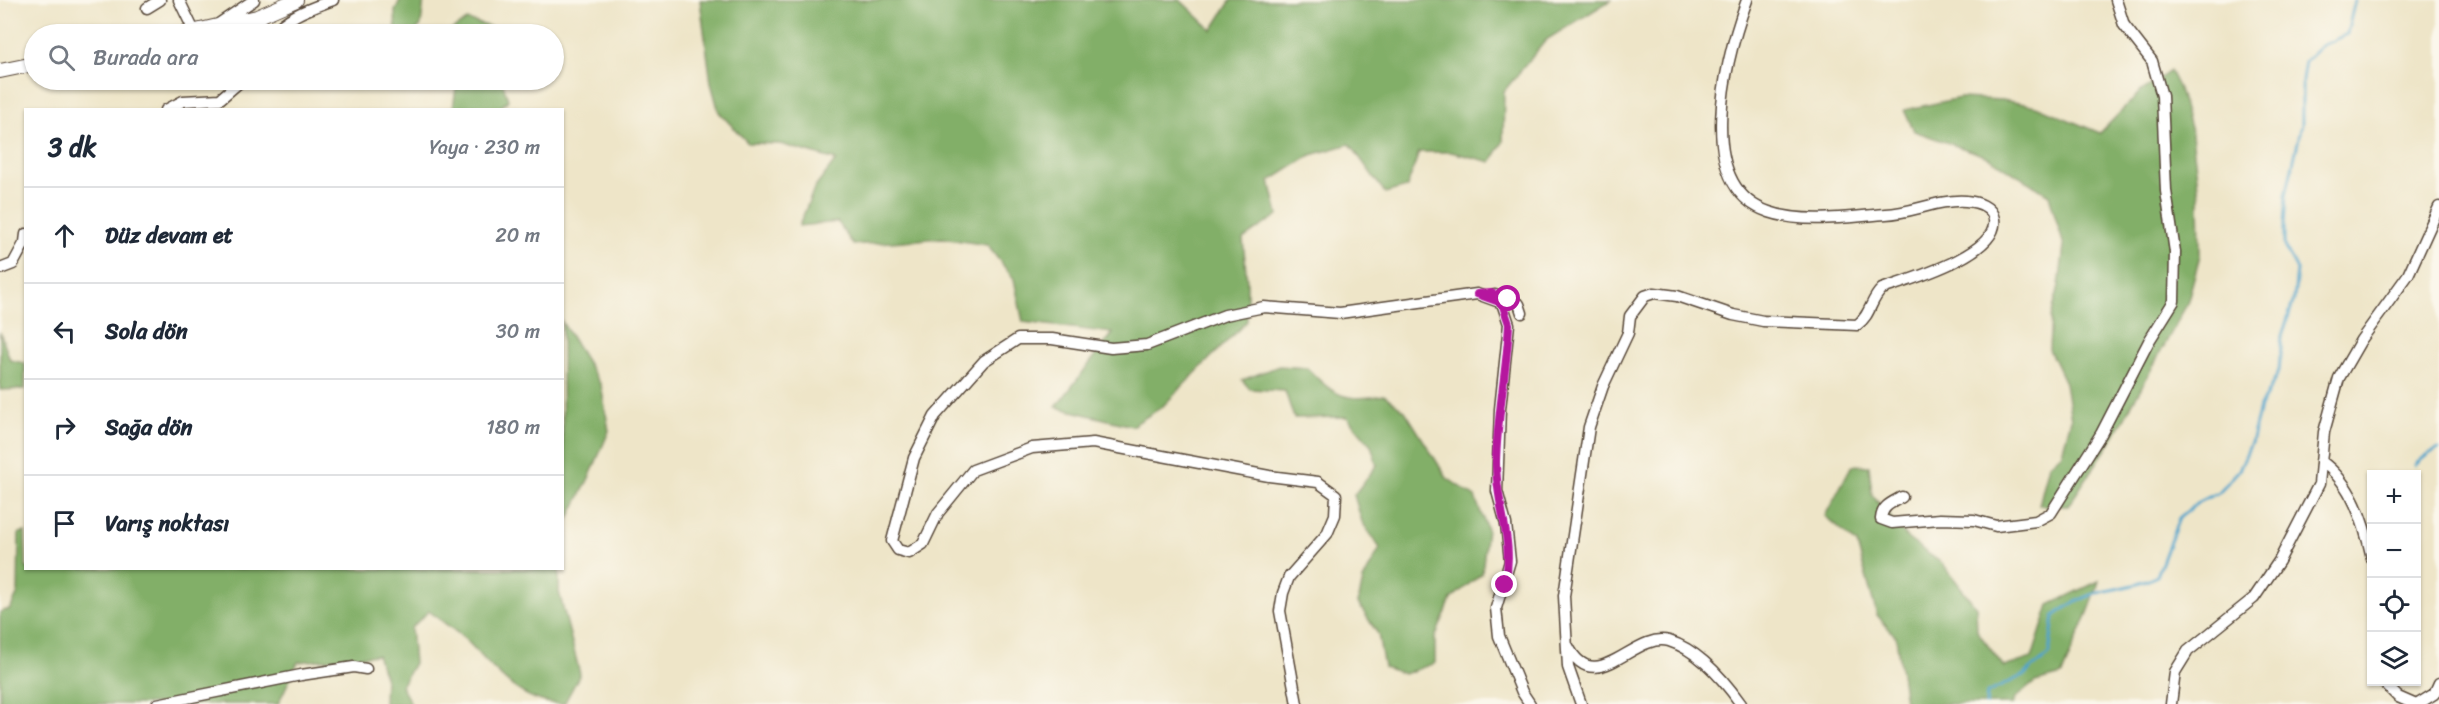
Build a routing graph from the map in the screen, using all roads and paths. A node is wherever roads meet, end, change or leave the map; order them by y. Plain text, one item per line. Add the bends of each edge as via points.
1 (160, 0) edge
2 (178, 0) edge
3 (254, 0) edge
4 (296, 0) edge
5 (333, 0) edge
6 (1747, 0) edge
7 (2116, 0) edge
8 (147, 8) dead end
9 (185, 24) edge
10 (219, 24) edge
11 (228, 24) edge
12 (283, 24) edge
13 (24, 66) edge
14 (0, 71) edge
15 (230, 90) edge
16 (170, 108) edge
17 (2439, 207) edge
18 (24, 244) edge
19 (0, 269) edge
20 (1477, 294) junction
21 (1522, 313) dead end
22 (2321, 461) junction
23 (1902, 497) dead end
24 (2367, 540) edge
25 (1566, 643) junction
26 (366, 669) dead end
27 (2388, 686) edge
28 (2435, 694) edge
29 (158, 704) edge
30 (1297, 704) edge
31 (1530, 704) edge
32 (1581, 704) edge
33 (1742, 704) edge
34 (2171, 704) edge
35 (2416, 704) edge

1 - 8 street
2 - 9 street
3 - 10 street
4 - 11 main road via 257,17
5 - 12 street
6 - 25 street via 1731,46 1721,117 1725,157 1734,189 1751,204 1795,218 1889,214 1964,201 1981,204 1993,214 1995,225 1990,238 1950,265 1882,289 1874,297 1866,319 1857,325 1763,321 1677,296 1645,296 1630,316 1628,333 1588,427 1564,596
7 - 23 street via 2124,25 2152,62 2162,96 2166,191 2175,252 2174,301 2101,434 2051,513 2036,521 1996,526 1974,519 1892,523 1881,519 1881,511
13 - 14 main road
15 - 16 street via 220,99 183,101
17 - 22 street via 2408,275 2339,378 2324,432
18 - 19 street via 13,264
20 - 21 street via 1491,293 1519,304
20 - 30 street via 1340,313 1264,307 1225,315 1148,345 1111,348 1052,339 1018,339 984,362 935,416 914,458 892,541 898,550 909,553 923,544 938,513 973,470 1032,448 1093,443 1318,482 1336,495 1335,515 1327,534 1289,577 1280,611
20 - 31 street via 1502,303 1509,324 1496,460 1497,491 1510,561 1496,608 1498,636
22 - 24 street via 2338,473 2359,511
22 - 34 street via 2319,484 2279,561 2254,598 2188,651 2175,672
25 - 32 street via 1568,667
25 - 33 street via 1574,658 1594,666 1607,665 1657,640 1669,641 1703,661
26 - 29 street via 354,667 301,675
27 - 35 street via 2398,697
28 - 35 street

